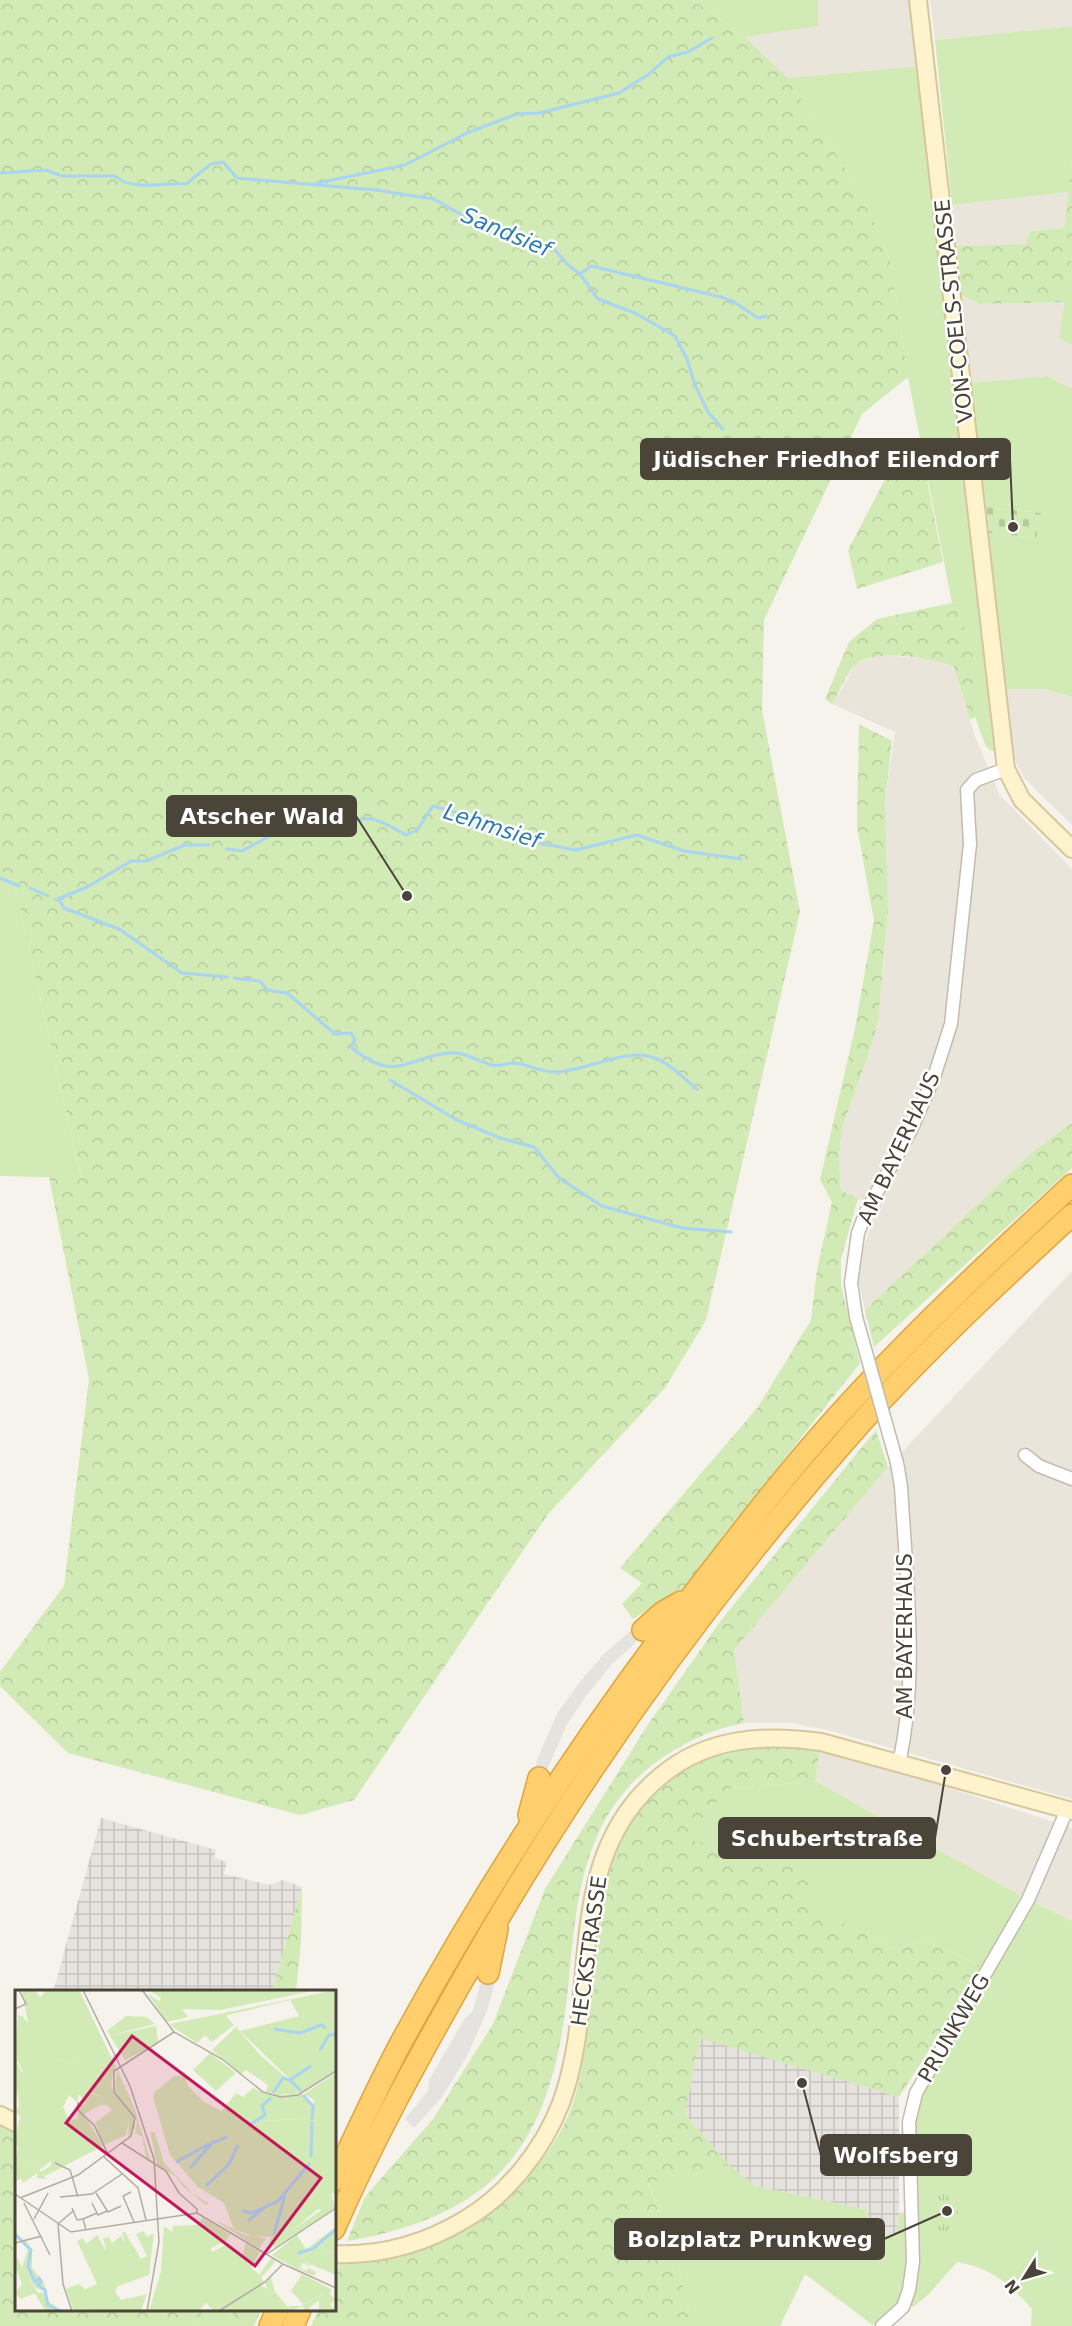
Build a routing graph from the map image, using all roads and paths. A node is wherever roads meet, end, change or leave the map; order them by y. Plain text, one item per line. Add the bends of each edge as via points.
1 (918, 0) edge
2 (1006, 769) junction
3 (1072, 849) edge
4 (1072, 1185) edge
5 (1072, 1215) edge
6 (1025, 1455) dead end
7 (1072, 1479) edge
8 (694, 1594) junction
9 (643, 1630) dead end
10 (899, 1763) junction
11 (539, 1778) dead end
12 (1070, 1810) edge
13 (522, 1838) junction
14 (500, 1914) junction
15 (488, 1973) dead end
16 (0, 2115) edge
17 (15, 2122) edge
18 (397, 2134) dead end
19 (336, 2176) edge
20 (341, 2215) edge
21 (336, 2254) edge
22 (277, 2311) edge
23 (300, 2311) edge
24 (270, 2326) edge
25 (293, 2326) edge
26 (882, 2326) edge

1 - 2 main road, VON-COELS-STRASSE
2 - 3 main road, VON-COELS-STRASSE via 1022,800
2 - 10 street, AM BAYERHAUS, bridge via 976,780 967,790 970,844 951,1024 916,1119 866,1212 858,1233 851,1283 856,1317 901,1486 908,1626 905,1729
4 - 8 highway via 962,1287 835,1419
5 - 14 highway via 950,1331 852,1433 768,1533 633,1709
6 - 7 street via 1039,1466
8 - 9 highway
8 - 13 highway via 617,1696
10 - 12 main road, HECKSTRASSE
10 - 21 main road, HECKSTRASSE via 821,1742 756,1738 727,1742 699,1752 675,1764 644,1789 622,1815 595,1884 572,2066 561,2104 544,2138 502,2191 477,2212 441,2233 378,2253
11 - 13 highway
12 - 26 street, PRUNKWEG via 1028,1899 916,2093 909,2122 913,2262 909,2290 903,2307
13 - 19 highway via 403,2040
14 - 15 highway
14 - 20 highway via 413,2067
16 - 17 main road
18 - 20 highway
22 - 24 highway
23 - 25 highway

